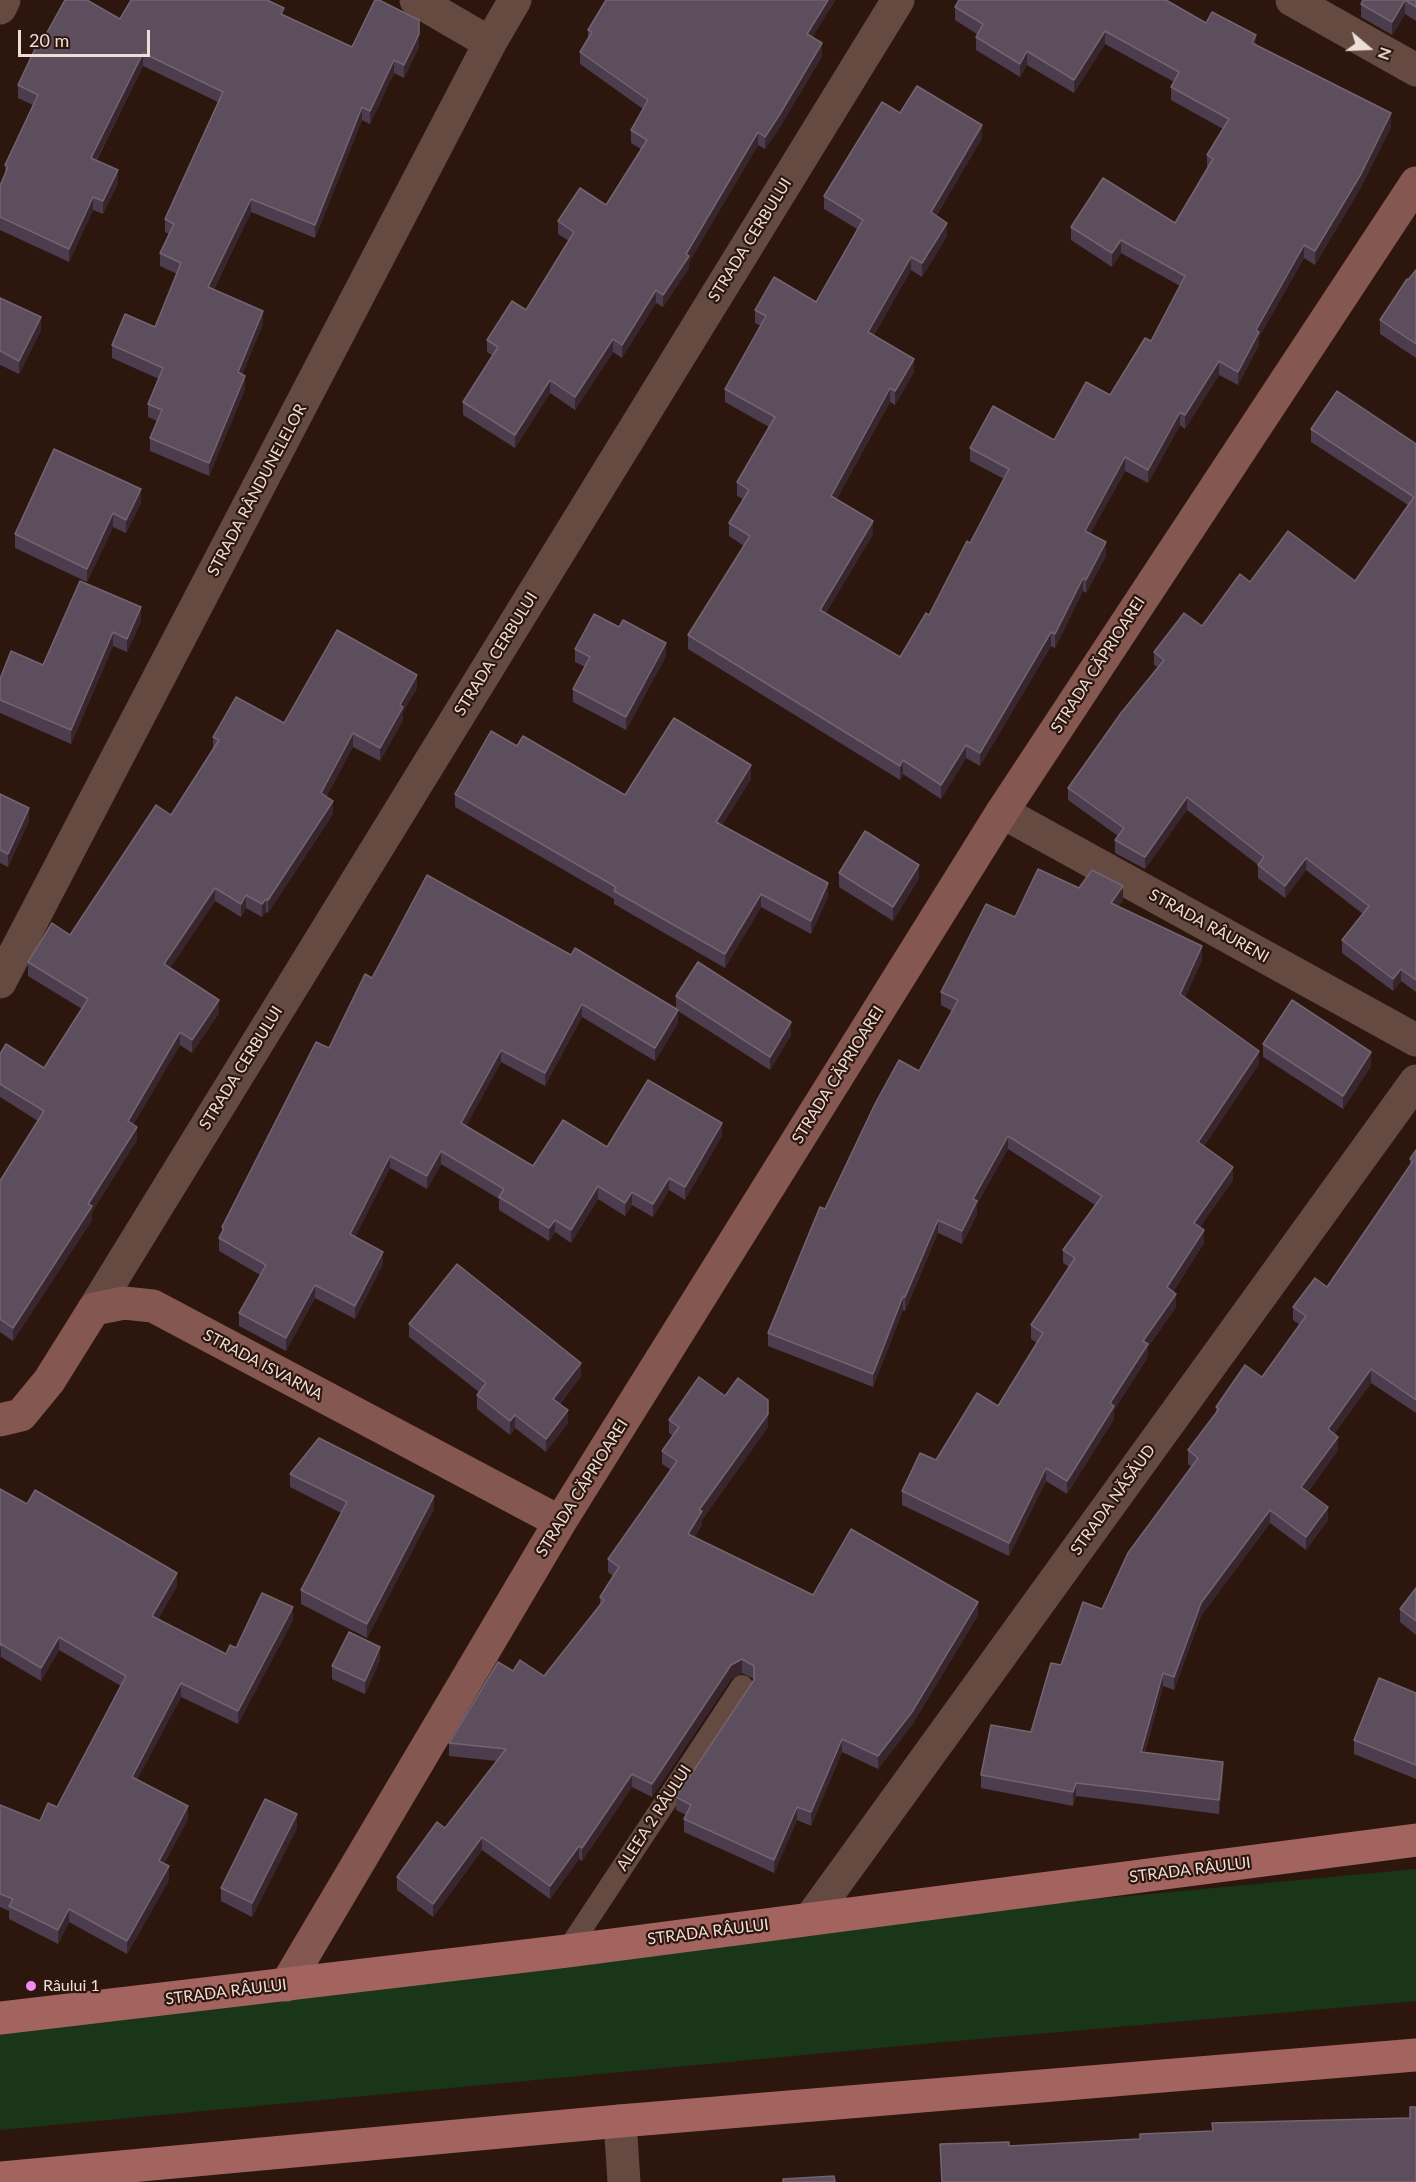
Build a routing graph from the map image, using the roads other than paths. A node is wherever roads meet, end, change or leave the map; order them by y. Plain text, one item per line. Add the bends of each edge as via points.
1 (4, 0) edge
2 (416, 0) edge
3 (515, 0) edge
4 (898, 0) edge
5 (1292, 0) edge
6 (0, 8) edge
7 (490, 43) junction
8 (1416, 70) edge
9 (1416, 183) edge
10 (1002, 812) junction
11 (0, 982) edge
12 (1416, 1040) edge
13 (1416, 1081) edge
14 (94, 1309) junction
15 (0, 1420) edge
16 (560, 1522) junction
17 (742, 1686) dead end
18 (1416, 1840) edge
19 (810, 1919) junction
20 (567, 1951) junction
21 (286, 1985) junction
22 (0, 2018) edge
23 (1416, 2055) edge
24 (620, 2121) junction
25 (0, 2178) edge
26 (624, 2182) edge

1 - 6 street
2 - 7 street
3 - 7 street, STRADA RÂNDUNELELOR
4 - 14 street, STRADA CERBULUI
5 - 8 street
7 - 11 street, STRADA RÂNDUNELELOR
9 - 10 street, STRADA CĂPRIOAREI
10 - 12 street, STRADA RÂURENI
10 - 16 street, STRADA CĂPRIOAREI
13 - 19 street, STRADA NĂSĂUD
14 - 15 street via 21,1415
14 - 16 street, STRADA ISVARNA via 124,1303 153,1306
16 - 21 street, STRADA CĂPRIOAREI
17 - 20 lane, ALEEA 2 RÂULUI
18 - 19 main road, STRADA RÂULUI
19 - 20 main road, STRADA RÂULUI
20 - 21 main road, STRADA RÂULUI
21 - 22 main road, STRADA RÂULUI
23 - 24 main road
24 - 25 main road
24 - 26 street

